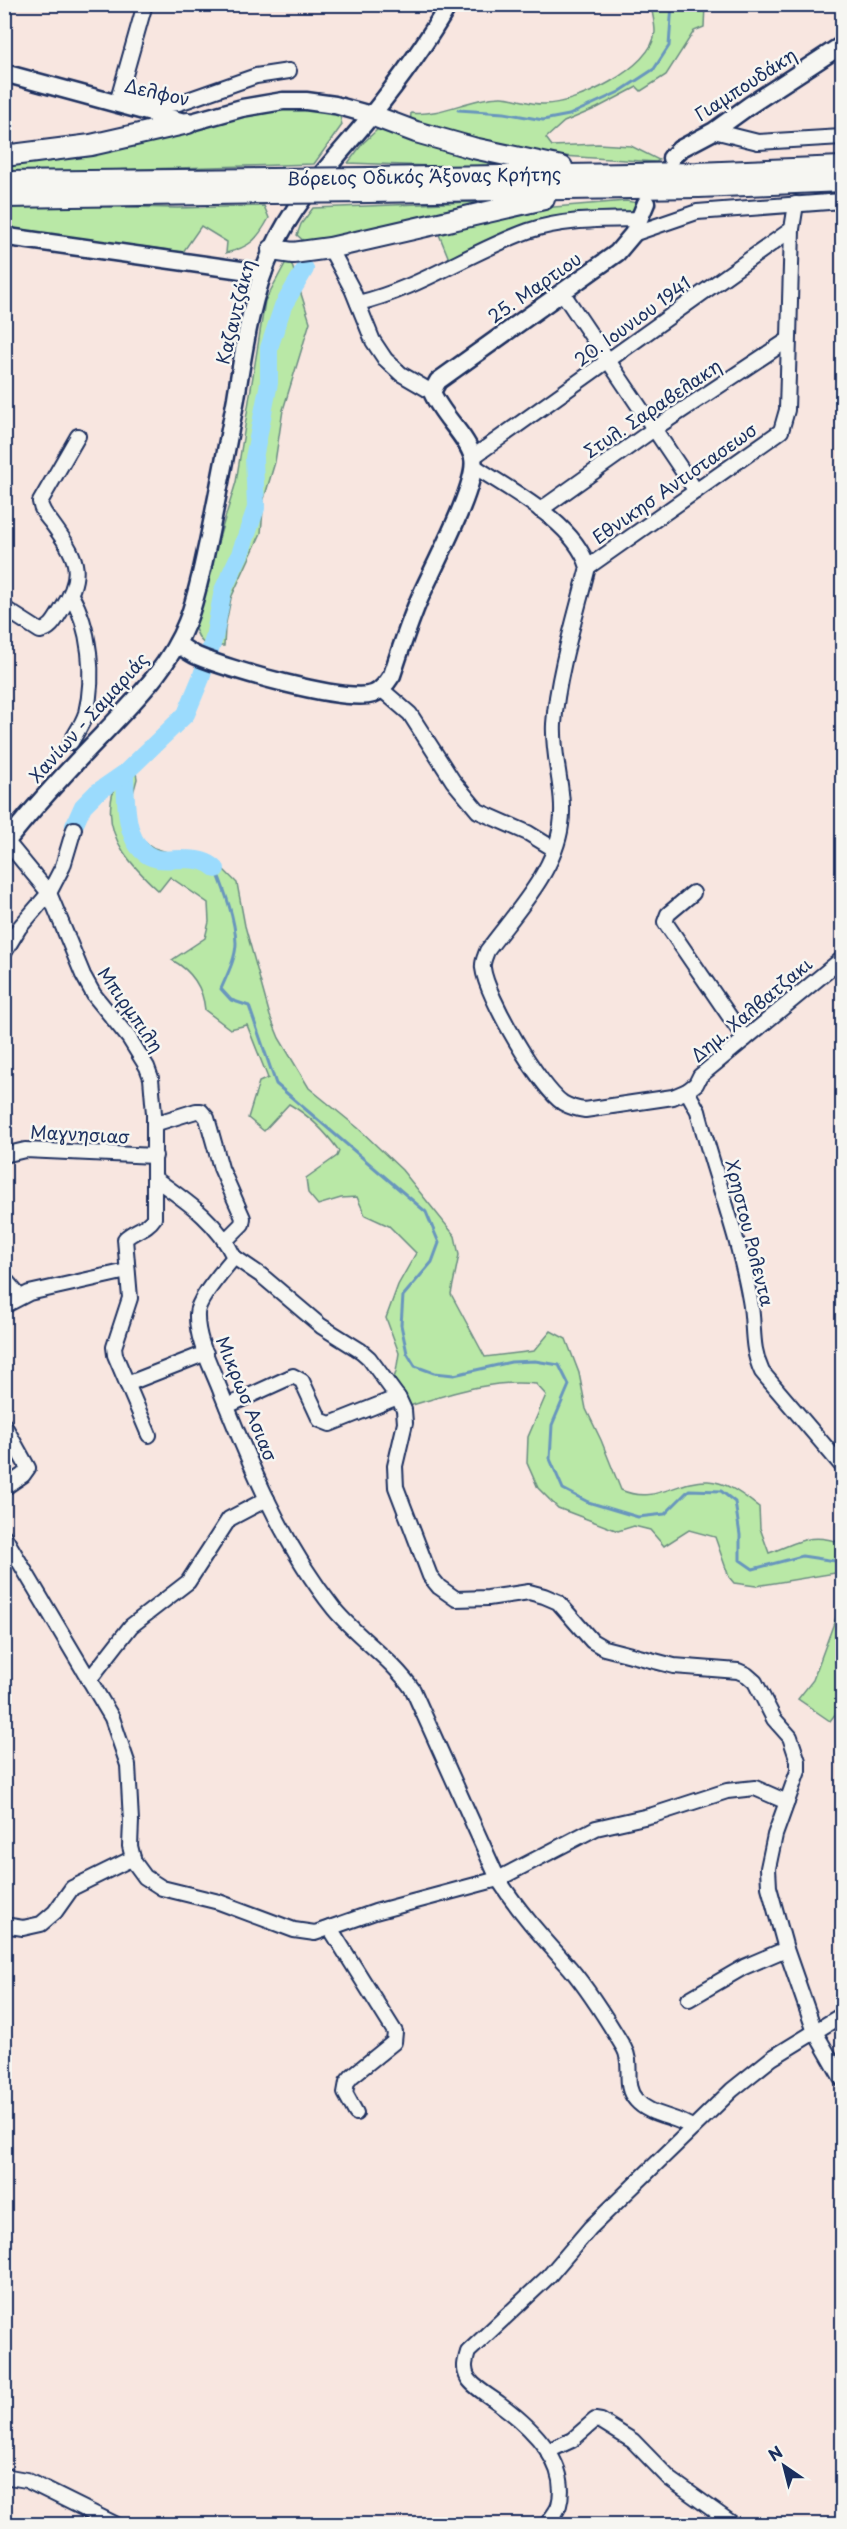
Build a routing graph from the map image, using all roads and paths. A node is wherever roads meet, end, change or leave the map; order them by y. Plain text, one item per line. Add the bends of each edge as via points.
1 (145, 4) edge
2 (449, 4) edge
3 (843, 45) edge
4 (289, 71) dead end
5 (4, 74) edge
6 (118, 100) junction
7 (371, 115) junction
8 (188, 123) junction
9 (714, 131) junction
10 (843, 137) edge
11 (4, 156) edge
12 (670, 158) dead end
13 (843, 167) edge
14 (843, 181) edge
15 (4, 182) edge
16 (592, 182) junction
17 (272, 186) junction
18 (4, 197) edge
19 (843, 201) edge
20 (646, 203) dead end
21 (796, 204) junction
22 (636, 227) junction
23 (792, 229) junction
24 (6, 238) edge
25 (330, 248) junction
26 (272, 250) junction
27 (263, 273) junction
28 (562, 292) junction
29 (358, 303) junction
30 (788, 340) junction
31 (609, 362) junction
32 (432, 392) junction
33 (654, 429) junction
34 (78, 436) dead end
35 (473, 462) junction
36 (696, 491) junction
37 (540, 510) junction
38 (588, 567) junction
39 (71, 595) junction
40 (4, 608) edge
41 (177, 644) junction
42 (381, 689) junction
43 (71, 742) dead end
44 (74, 829) dead end
45 (6, 843) edge
46 (554, 849) junction
47 (49, 892) junction
48 (693, 893) dead end
49 (4, 953) edge
50 (843, 959) edge
51 (745, 1039) junction
52 (687, 1091) junction
53 (154, 1124) junction
54 (4, 1155) edge
55 (155, 1156) junction
56 (154, 1178) junction
57 (225, 1240) junction
58 (234, 1257) junction
59 (128, 1271) junction
60 (4, 1278) edge
61 (19, 1296) junction
62 (4, 1306) edge
63 (206, 1353) junction
64 (127, 1384) junction
65 (398, 1397) junction
66 (227, 1406) junction
67 (4, 1425) edge
68 (149, 1435) dead end
69 (843, 1466) edge
70 (4, 1488) edge
71 (267, 1499) junction
72 (4, 1536) edge
73 (89, 1680) junction
74 (787, 1803) junction
75 (133, 1858) junction
76 (498, 1879) junction
77 (4, 1925) edge
78 (330, 1928) junction
79 (786, 1949) junction
80 (689, 1999) dead end
81 (843, 2015) edge
82 (815, 2032) junction
83 (843, 2079) edge
84 (356, 2113) dead end
85 (693, 2128) junction
86 (548, 2451) junction
87 (4, 2476) edge
88 (116, 2524) edge
89 (547, 2524) edge
90 (733, 2524) edge

1 - 6 street
2 - 7 main road, Καζαντζάκη via 427,42
3 - 9 main road, Γιαμπουδάκη
4 - 6 street via 256,76 179,103
5 - 6 main road, Δελφον
6 - 8 main road, Δελφον
7 - 8 main road, Δελφον via 335,105 283,101
7 - 16 highway via 416,132
7 - 26 main road, Καζαντζάκη via 312,185
8 - 11 highway via 90,145
9 - 10 street via 758,142
9 - 12 main road, Γιαμπουδάκη
13 - 16 highway, Βόρειος Οδικός Άξονας Κρήτης
14 - 16 highway, Βόρειος Οδικός Άξονας Κρήτης via 794,185
15 - 17 highway, Βόρειος Οδικός Άξονας Κρήτης
16 - 17 highway, Βόρειος Οδικός Άξονας Κρήτης, bridge
16 - 25 highway via 519,204
17 - 18 highway, Βόρειος Οδικός Άξονας Κρήτης
19 - 21 street
20 - 22 main road, 25. Μαρτιου
21 - 22 street via 697,212
21 - 23 street
22 - 28 main road, 25. Μαρτιου via 617,253
22 - 29 street via 575,221 531,230 402,290
23 - 30 street
23 - 31 street, 20. Ιουνιου 1941
24 - 27 main road
25 - 26 highway via 293,253
25 - 29 street
26 - 27 main road, Καζαντζάκη
27 - 41 main road, Καζαντζάκη via 245,344 201,575
28 - 31 street
28 - 32 main road, 25. Μαρτιου via 438,381
29 - 32 street via 385,359 401,374
30 - 33 street, Στυλ. Σαραβελακη
30 - 36 street, Εθνικησ Αντιστασεωσ via 787,410 782,429
31 - 33 street
31 - 35 street, 20. Ιουνιου 1941
32 - 35 main road
33 - 36 street
33 - 37 street, Στυλ. Σαραβελακη
34 - 39 street via 40,502 76,561
35 - 37 street
35 - 42 main road via 460,511 416,604 392,675
36 - 38 street, Εθνικησ Αντιστασεωσ
37 - 38 street via 565,530 583,552
38 - 46 street via 554,724 562,825
39 - 40 street via 52,624 40,632
39 - 43 street via 88,638 89,678 86,714
41 - 42 main road via 238,670 343,696 374,694
41 - 45 main road, Χανίων - Σαμαριάς via 153,681 65,773
42 - 46 street via 410,714 453,781 478,811
44 - 47 street via 63,866
45 - 47 street, Μπιρμπιλη
46 - 52 street via 539,880 483,961 486,980 511,1034 554,1095 575,1109 673,1097
47 - 49 street
47 - 53 street, Μπιρμπιλη via 94,995 147,1067
48 - 51 street via 668,914 665,922
50 - 51 street, Δημ. Χαλβατζακι
51 - 52 street, Δημ. Χαλβατζακι
52 - 69 street, Χρηστου Ρολεντα via 698,1110 751,1302 755,1359
53 - 55 street, Μπιρμπιλη
53 - 57 street via 196,1111 207,1118 221,1168 243,1218 242,1224
54 - 55 street, Μαγνησιασ via 25,1150
55 - 56 street, Μπιρμπιλη
56 - 57 street via 196,1208
56 - 59 street, Μπιρμπιλη via 154,1218 125,1239
57 - 58 street
58 - 63 street, Μικρωσ Ασιασ via 197,1312
58 - 65 street via 321,1326 361,1351
59 - 61 street
59 - 64 street via 130,1298 114,1347
60 - 61 street
61 - 62 street
63 - 64 street
63 - 66 street, Μικρωσ Ασιασ
64 - 68 street
65 - 66 street via 325,1424 302,1381 293,1376
65 - 74 street via 405,1423 395,1466 396,1487 430,1576 439,1587 456,1599 529,1592 544,1596 558,1602 592,1641 604,1648 674,1666 747,1675 794,1746 798,1771
66 - 71 street, Μικρωσ Ασιασ
67 - 70 street via 28,1468
71 - 73 street via 229,1519 188,1582 131,1626
71 - 76 street, Μικρωσ Ασιασ via 327,1598 348,1625 406,1681 421,1704
72 - 73 street
73 - 75 street via 112,1718 128,1765
74 - 76 street via 755,1788 727,1791 596,1828
74 - 79 street via 768,1868 769,1887
75 - 77 street via 72,1888 41,1924 23,1928
75 - 78 street via 146,1876 162,1888 219,1902 303,1932
76 - 78 street
76 - 85 street, Μικρωσ Ασιασ via 540,1938 570,1969 627,2053 628,2088 633,2098 652,2113 673,2117
78 - 84 street via 395,2032 394,2042 347,2082 345,2093
79 - 80 street via 744,1967
79 - 82 street
81 - 82 street
82 - 83 street
82 - 85 street via 772,2058
85 - 86 street via 590,2228 549,2276 468,2352 464,2368 469,2380 508,2410
86 - 89 street via 560,2477 560,2494 558,2507
86 - 90 street via 572,2440 591,2422 601,2421 633,2441 670,2479
87 - 88 street via 26,2480

